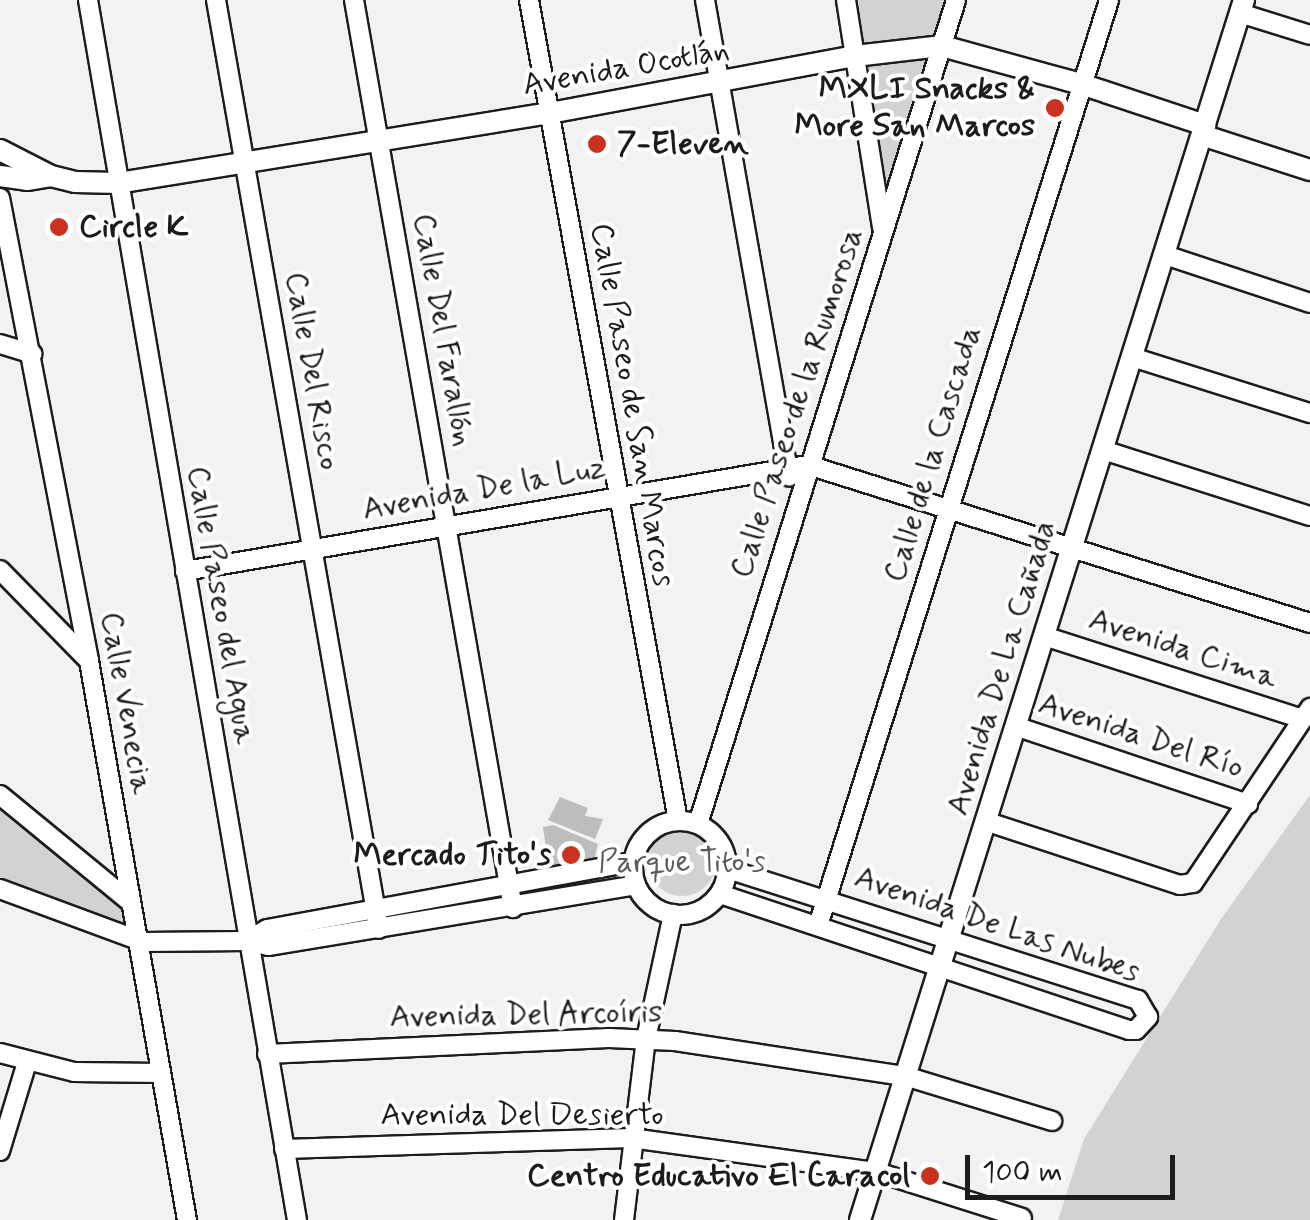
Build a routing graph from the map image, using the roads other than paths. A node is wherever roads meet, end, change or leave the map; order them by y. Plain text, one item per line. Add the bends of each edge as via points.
1 (88, 0) edge
2 (216, 0) edge
3 (354, 0) edge
4 (529, 0) edge
5 (705, 0) edge
6 (846, 0) edge
7 (956, 0) edge
8 (1109, 0) edge
9 (1242, 6) edge
10 (1310, 35) edge
11 (942, 46) junction
12 (856, 56) junction
13 (719, 81) junction
14 (1082, 84) junction
15 (550, 113) junction
16 (1204, 130) junction
17 (379, 141) junction
18 (0, 150) edge
19 (246, 163) junction
20 (1310, 170) edge
21 (0, 176) edge
22 (50, 176) junction
23 (118, 183) junction
24 (0, 198) edge
25 (883, 232) junction
26 (1165, 255) junction
27 (1310, 303) edge
28 (0, 344) edge
29 (32, 354) junction
30 (1132, 357) junction
31 (1310, 413) edge
32 (1102, 450) junction
33 (808, 465) junction
34 (787, 468) junction
35 (616, 496) junction
36 (795, 506) junction
37 (948, 506) junction
38 (1310, 516) edge
39 (446, 526) junction
40 (1071, 546) junction
41 (313, 550) junction
42 (0, 570) edge
43 (184, 571) junction
44 (1310, 623) edge
45 (1044, 636) junction
46 (90, 661) junction
47 (1306, 714) edge
48 (1015, 726) junction
49 (0, 795) edge
50 (1248, 804) junction
51 (678, 821) junction
52 (985, 822) junction
53 (698, 824) junction
54 (634, 862) junction
55 (728, 869) junction
56 (509, 883) junction
57 (636, 885) junction
58 (0, 889) edge
59 (720, 894) junction
60 (826, 899) junction
61 (130, 900) junction
62 (376, 907) junction
63 (513, 908) junction
64 (673, 914) junction
65 (818, 926) junction
66 (379, 929) junction
67 (947, 938) junction
68 (139, 941) junction
69 (247, 942) junction
70 (939, 967) junction
71 (646, 1039) junction
72 (0, 1053) edge
73 (267, 1054) junction
74 (26, 1062) junction
75 (161, 1073) junction
76 (905, 1076) junction
77 (1052, 1121) dead end
78 (632, 1138) junction
79 (284, 1149) junction
80 (0, 1151) edge
81 (878, 1172) junction
82 (1022, 1218) dead end
83 (187, 1220) edge
84 (298, 1220) edge
85 (624, 1220) edge
86 (860, 1220) edge

1 - 23 street, Calle Paseo del Agua
2 - 19 street, Calle Del Risco
3 - 17 street, Calle Del Farallón
4 - 15 street, Calle Paseo de San Marcos
5 - 13 street
6 - 12 street
7 - 11 street, Calle Paseo de la Rumorosa
8 - 14 street, Calle de la Cascada
9 - 10 street
9 - 16 main road, Avenida De La Cañada
11 - 12 main road, Avenida Ocotlán
11 - 14 main road, Avenida Ocotlán
11 - 25 street, Calle Paseo de la Rumorosa
12 - 13 main road, Avenida Ocotlán
12 - 25 street
13 - 15 main road, Avenida Ocotlán
13 - 34 street
14 - 16 main road, Avenida Ocotlán
14 - 37 street, Calle de la Cascada
15 - 17 main road, Avenida Ocotlán
15 - 35 street, Calle Paseo de San Marcos
16 - 20 main road, Avenida Ocotlán
16 - 26 main road, Avenida De La Cañada
17 - 19 main road, Avenida Ocotlán
17 - 39 street, Calle Del Farallón
18 - 22 main road, Avenida Ocotlán
19 - 23 main road, Avenida Ocotlán
19 - 41 street, Calle Del Risco
21 - 22 main road, Avenida Ocotlán
22 - 23 main road, Avenida Ocotlán
23 - 43 street, Calle Paseo del Agua
24 - 29 street, Calle Venecia
25 - 33 street, Calle Paseo de la Rumorosa
26 - 27 street
26 - 30 main road, Avenida De La Cañada
28 - 29 street
29 - 46 street, Calle Venecia
30 - 31 street
30 - 32 main road, Avenida De La Cañada
32 - 38 street
32 - 40 main road, Avenida De La Cañada
33 - 34 street, Avenida De la Luz
33 - 36 street, Calle Paseo de la Rumorosa
33 - 37 street, Avenida De la Luz
34 - 35 street, Avenida De la Luz
34 - 36 street
35 - 39 street, Avenida De la Luz
35 - 51 street, Calle Paseo de San Marcos
36 - 53 street, Calle Paseo de la Rumorosa
37 - 40 street, Avenida De la Luz
37 - 60 street, Calle de la Cascada
39 - 41 street, Avenida De la Luz
39 - 56 street, Calle Del Farallón
40 - 44 street, Avenida De la Luz
40 - 45 main road, Avenida De La Cañada
41 - 43 street, Avenida De la Luz
41 - 62 street, Calle Del Risco
42 - 46 street
43 - 69 street, Calle Paseo del Agua
45 - 47 street, Avenida Cima
45 - 48 main road, Avenida De La Cañada
46 - 61 street, Calle Venecia
47 - 50 street
48 - 50 street, Avenida Del Río
48 - 52 main road, Avenida De La Cañada
49 - 61 street
50 - 52 street via 1198,880 1186,886
51 - 53 street
51 - 54 street via 648,833
52 - 67 main road, Avenida De La Cañada
53 - 55 street via 714,834
54 - 56 street
54 - 57 street
55 - 59 street
55 - 60 street, Avenida De Las Nubes
56 - 62 street
56 - 63 street, Calle Del Farallón
57 - 63 street
57 - 64 street
58 - 68 street
59 - 64 street via 707,906
59 - 65 street, Avenida De Las Nubes
60 - 65 street, Calle de la Cascada
60 - 67 street, Avenida De Las Nubes
61 - 68 street, Calle Venecia
62 - 66 street, Calle Del Risco
62 - 69 street via 267,929
63 - 66 street
64 - 71 street
65 - 70 street, Avenida De Las Nubes
66 - 69 street via 268,946
67 - 70 main road, Avenida De La Cañada
67 - 70 street, Avenida De Las Nubes via 1138,1000 1148,1018 1129,1030
68 - 69 street
68 - 75 street, Calle Venecia
69 - 73 street, Calle Paseo del Agua
70 - 76 main road, Avenida De La Cañada
71 - 73 street, Avenida Del Arcoíris
71 - 76 street, Avenida Del Arcoíris
71 - 78 street
72 - 74 street
73 - 79 street, Calle Paseo del Agua
74 - 75 street via 92,1073
74 - 80 street
75 - 83 street, Calle Venecia
76 - 77 street, Avenida Del Arcoíris
76 - 81 main road, Avenida De La Cañada
78 - 79 street, Avenida Del Desierto
78 - 81 street, Avenida Del Desierto
78 - 85 street
79 - 84 street, Calle Paseo del Agua
81 - 82 street, Avenida Del Desierto
81 - 86 main road, Avenida De La Cañada

